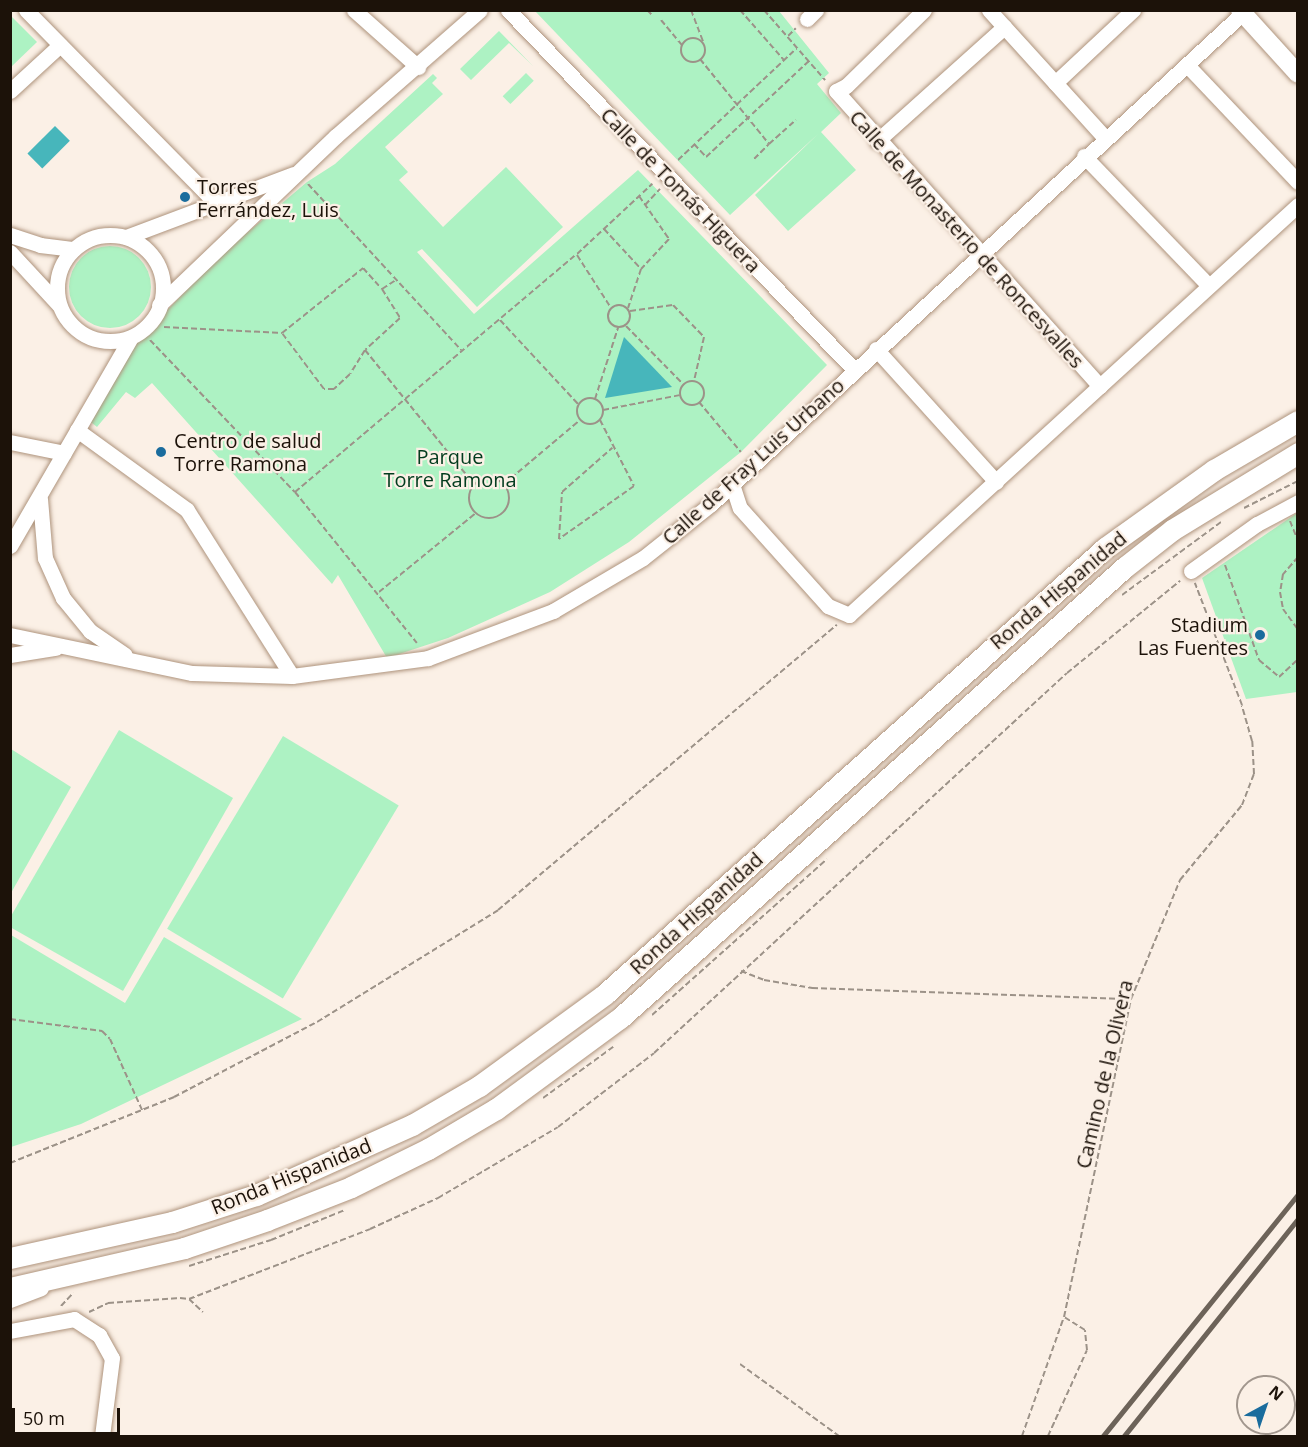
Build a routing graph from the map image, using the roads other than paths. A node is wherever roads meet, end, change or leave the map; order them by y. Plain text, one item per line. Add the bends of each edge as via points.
1 (26, 10) edge
2 (354, 10) edge
3 (480, 10) edge
4 (508, 10) edge
5 (924, 10) edge
6 (989, 10) edge
7 (1133, 10) edge
8 (1243, 12) edge
9 (1004, 27) junction
10 (60, 45) junction
11 (418, 67) junction
12 (1191, 69) junction
13 (1298, 74) edge
14 (1055, 83) junction
15 (10, 91) edge
16 (1106, 138) junction
17 (877, 141) junction
18 (1089, 161) junction
19 (302, 178) junction
20 (1297, 181) edge
21 (215, 202) junction
22 (1298, 205) edge
23 (10, 235) edge
24 (126, 237) junction
25 (74, 249) junction
26 (10, 252) edge
27 (979, 255) junction
28 (1208, 285) junction
29 (159, 305) junction
30 (61, 307) junction
31 (130, 339) junction
32 (881, 354) junction
33 (854, 369) junction
34 (1100, 386) junction
35 (1298, 422) edge
36 (77, 430) junction
37 (10, 442) edge
38 (64, 453) junction
39 (1298, 453) edge
40 (991, 477) junction
41 (731, 481) junction
42 (41, 493) junction
43 (1298, 502) edge
44 (711, 504) junction
45 (740, 508) junction
46 (10, 546) edge
47 (1191, 572) road end
48 (10, 635) edge
49 (66, 646) junction
50 (10, 655) edge
51 (144, 663) junction
52 (291, 676) junction
53 (10, 1258) edge
54 (63, 1277) junction
55 (10, 1288) edge
56 (10, 1300) edge
57 (10, 1331) edge
58 (102, 1437) edge

1 - 10 street
2 - 11 street
3 - 11 street
4 - 33 street, Calle de Tomás Higuera
5 - 17 street, Calle de Monasterio de Roncesvalles via 846,86 836,91
6 - 9 street
7 - 14 street
8 - 12 street, Calle de Fray Luis Urbano
8 - 13 main road
9 - 14 street
9 - 17 street
10 - 15 street
10 - 21 street
11 - 19 street
12 - 16 street, Calle de Fray Luis Urbano
12 - 20 street
14 - 16 street
16 - 18 street, Calle de Fray Luis Urbano
17 - 27 street, Calle de Monasterio de Roncesvalles
18 - 27 street, Calle de Fray Luis Urbano
18 - 28 street
19 - 21 street
19 - 29 street
21 - 24 street
22 - 28 street
23 - 25 street via 40,245
24 - 25 street via 99,236
24 - 29 street via 141,245 156,264 162,288
25 - 30 street via 58,276
26 - 30 street
27 - 32 street, Calle de Fray Luis Urbano
27 - 34 street, Calle de Monasterio de Roncesvalles
28 - 34 street
29 - 31 street via 149,323
30 - 31 street via 68,320 92,339
31 - 36 street
32 - 33 street, Calle de Fray Luis Urbano
32 - 40 street
33 - 41 street, Calle de Fray Luis Urbano
34 - 40 street
35 - 53 highway, Ronda Hispanidad via 1214,470 1105,548 613,987 478,1086 412,1125 256,1195 172,1222
36 - 38 street
36 - 52 street via 187,510
37 - 38 street
38 - 42 street
39 - 54 highway, Ronda Hispanidad via 1172,530 1125,567 620,1018 496,1108 428,1149 351,1187 267,1220 184,1248
40 - 45 street via 849,615 828,606
41 - 44 street, Calle de Fray Luis Urbano
41 - 45 street
42 - 46 street
42 - 51 street, Calle de Fray Luis Urbano via 41,537 52,579 63,598 98,638
43 - 47 street via 1257,524
44 - 45 street
44 - 52 street, Calle de Fray Luis Urbano via 643,558 600,586 507,631 428,658
48 - 49 street, Calle de Fray Luis Urbano
49 - 50 street
49 - 51 street, Calle de Fray Luis Urbano
51 - 52 street, Calle de Fray Luis Urbano via 221,675
54 - 55 highway, Ronda Hispanidad
54 - 56 street, Ronda Hispanidad
57 - 58 street via 81,1320 99,1335 112,1359

